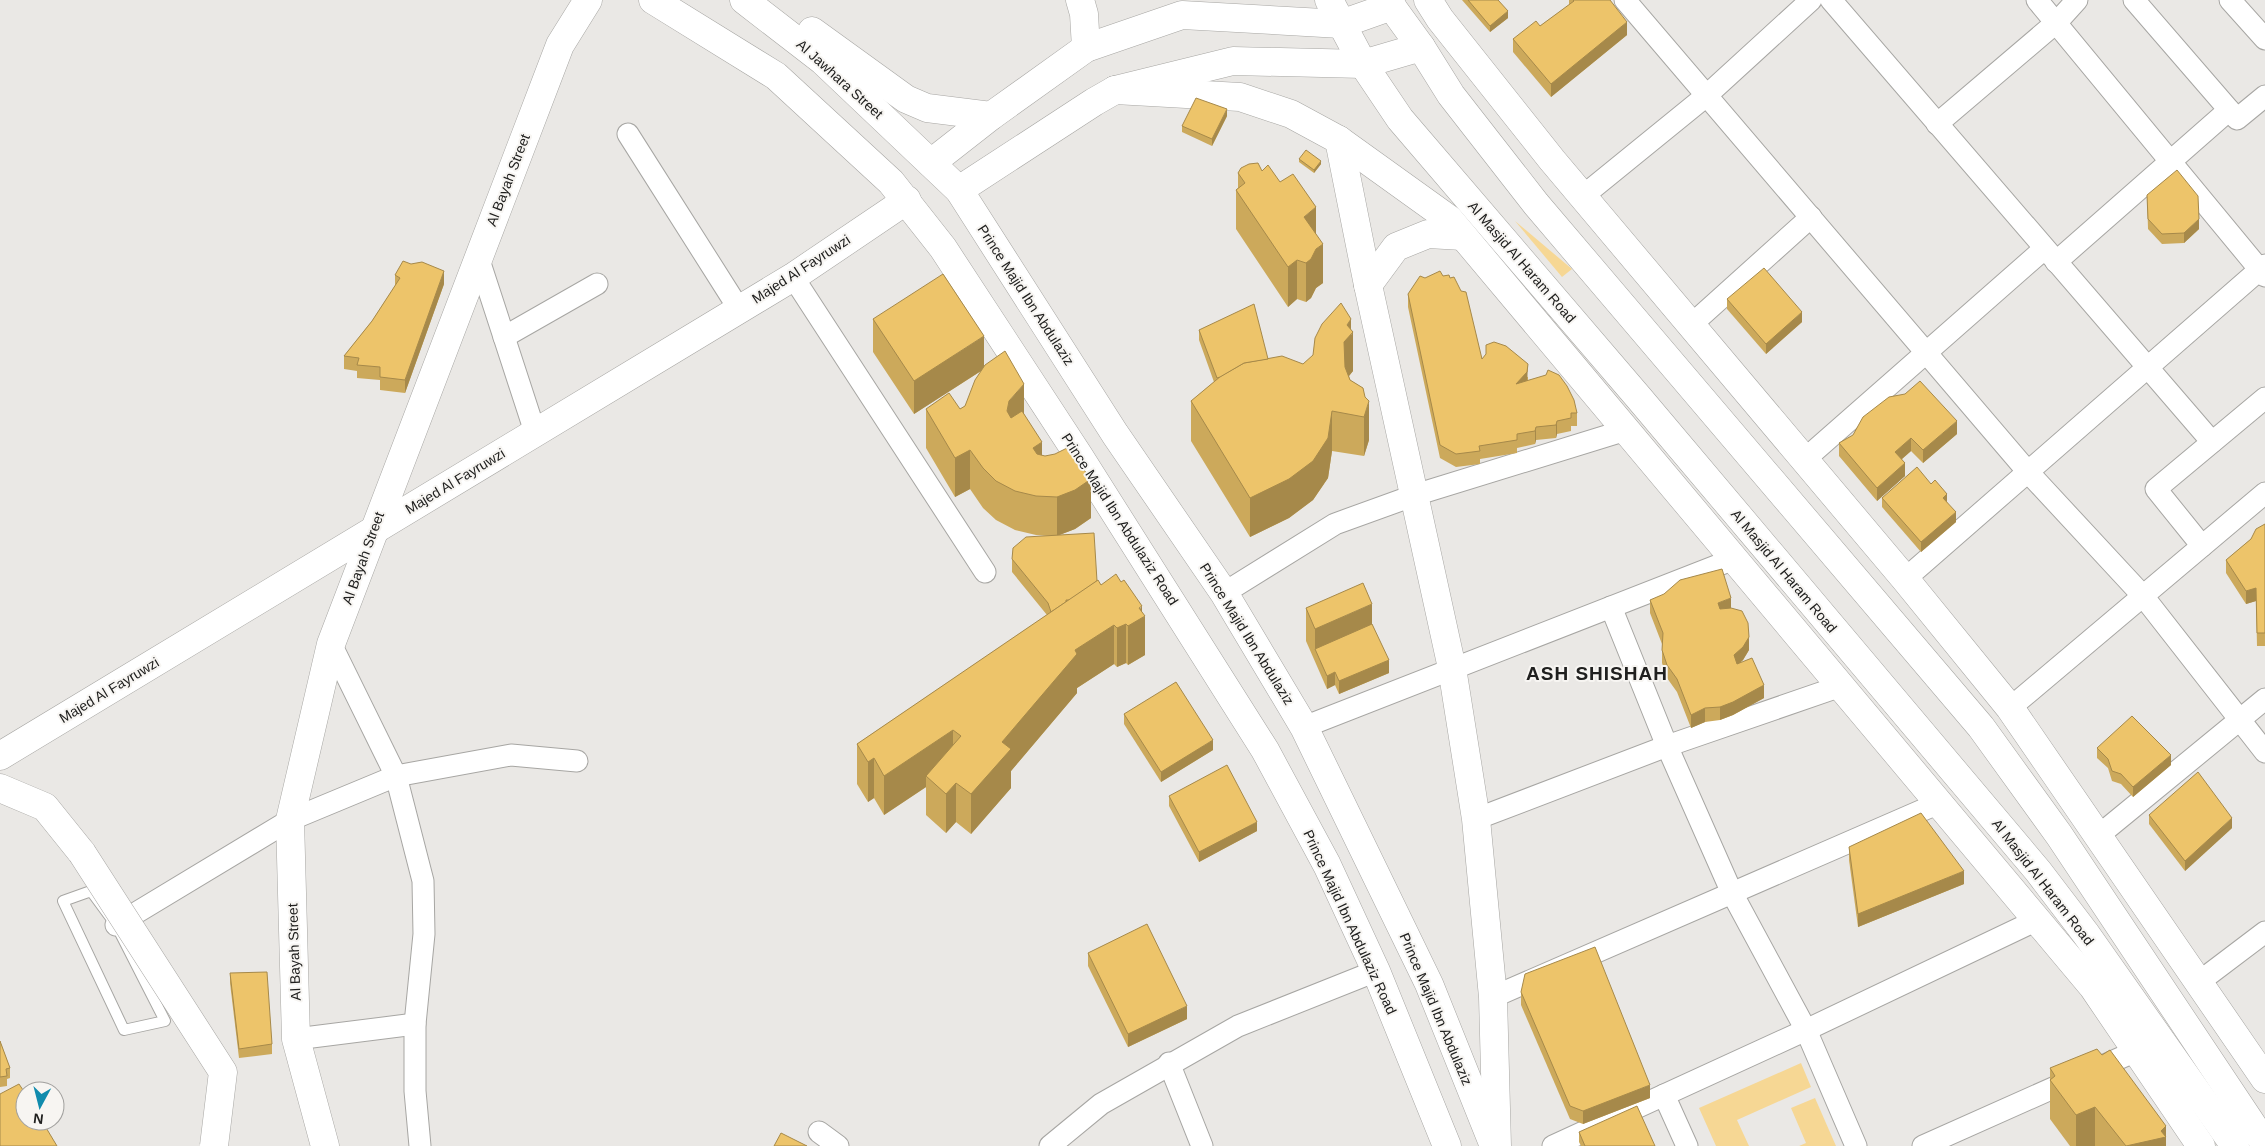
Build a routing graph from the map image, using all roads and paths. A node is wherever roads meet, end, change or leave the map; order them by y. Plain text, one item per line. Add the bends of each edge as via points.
1 (588, 0) edge
2 (653, 0) edge
3 (1080, 0) edge
4 (1428, 0) edge
5 (1625, 0) edge
6 (1811, 0) edge
7 (1830, 0) edge
8 (2037, 0) edge
9 (2077, 0) edge
10 (2134, 0) edge
11 (2230, 0) edge
12 (748, 2) edge
13 (1389, 3) edge
14 (1174, 7) edge
15 (1335, 12) edge
16 (2056, 23) junction
17 (2265, 39) edge
18 (1421, 47) junction
19 (1086, 48) junction
20 (1363, 64) junction
21 (1115, 90) junction
22 (1706, 96) junction
23 (2265, 96) edge
24 (2229, 110) junction
25 (991, 116) junction
26 (1937, 124) junction
27 (628, 134) dead end
28 (1339, 140) junction
29 (2170, 162) junction
30 (931, 163) junction
31 (959, 190) junction
32 (1583, 196) junction
33 (907, 200) junction
34 (1812, 217) junction
35 (1463, 236) junction
36 (2050, 255) junction
37 (478, 257) junction
38 (2263, 270) edge
39 (792, 277) junction
40 (597, 284) dead end
41 (1368, 285) junction
42 (739, 309) junction
43 (1691, 325) junction
44 (504, 337) junction
45 (1927, 352) junction
46 (2147, 368) junction
47 (2265, 398) edge
48 (1626, 430) junction
49 (535, 432) junction
50 (1115, 434) junction
51 (2212, 442) junction
52 (1079, 456) junction
53 (1804, 460) junction
54 (2028, 472) junction
55 (2265, 493) edge
56 (1415, 495) junction
57 (1743, 522) junction
58 (372, 531) junction
59 (2202, 546) junction
60 (1726, 550) junction
61 (985, 572) dead end
62 (1905, 579) junction
63 (1224, 592) junction
64 (2143, 596) junction
65 (1611, 607) junction
66 (331, 644) junction
67 (1452, 668) junction
68 (1841, 686) junction
69 (2265, 699) edge
70 (2010, 708) junction
71 (2238, 720) junction
72 (1304, 727) junction
73 (1667, 746) junction
74 (2265, 752) edge
75 (0, 756) edge
76 (576, 761) dead end
77 (396, 776) junction
78 (0, 788) edge
79 (1939, 803) junction
80 (1476, 819) junction
81 (290, 820) junction
82 (2098, 836) junction
83 (2091, 884) junction
84 (1732, 893) junction
85 (2154, 917) junction
86 (2037, 920) junction
87 (116, 925) junction
88 (2265, 932) edge
89 (2086, 934) junction
90 (1376, 971) junction
91 (2199, 982) junction
92 (2098, 995) junction
93 (1493, 997) junction
94 (415, 1024) junction
95 (1806, 1030) junction
96 (296, 1039) junction
97 (2136, 1051) junction
98 (1169, 1063) junction
99 (2265, 1078) edge
100 (1664, 1095) junction
101 (819, 1132) dead end
102 (2265, 1144) edge
103 (214, 1146) edge
104 (325, 1146) edge
105 (420, 1146) edge
106 (838, 1146) edge
107 (1050, 1146) edge
108 (1202, 1146) edge
109 (1447, 1146) edge
110 (1494, 1146) edge
111 (1497, 1146) edge
112 (1553, 1146) edge
113 (1687, 1146) edge
114 (1856, 1146) edge
115 (1923, 1146) edge
116 (2201, 1146) edge
117 (2235, 1146) edge

1 - 37 main road, Al Bayah Street via 560,45
2 - 33 main road, Prince Majid Ibn Abdulaziz Road via 776,76
3 - 19 main road
4 - 32 main road
5 - 22 street
6 - 22 street
7 - 26 street
8 - 16 street
9 - 16 street
10 - 24 street
11 - 17 street
12 - 25 main road via 815,32 906,99 927,108
12 - 30 main road, Al Jawhara Street via 823,61
13 - 15 main road
13 - 18 main road
14 - 15 main road
14 - 19 main road
15 - 20 main road, Al Masjid Al Haram Road
16 - 26 street
16 - 29 street
18 - 20 main road
18 - 83 main road via 1451,95 1536,204 1982,727
19 - 25 main road
20 - 21 main road via 1233,61
20 - 57 main road, Al Masjid Al Haram Road via 1400,119
21 - 28 main road via 1240,97 1292,114
21 - 31 main road
22 - 32 street
22 - 34 street
23 - 24 street via 2237,119
24 - 29 street
25 - 30 main road
26 - 36 street
27 - 42 street
28 - 35 main road via 1449,219
28 - 41 main road
29 - 36 street
29 - 38 street
30 - 31 main road, Prince Majid Ibn Abdulaziz
31 - 50 main road, Prince Majid Ibn Abdulaziz
32 - 43 main road
33 - 39 main road, Majed Al Fayruwzi
33 - 52 main road, Prince Majid Ibn Abdulaziz Road via 943,248
34 - 43 street
34 - 45 street
35 - 41 main road via 1428,234 1396,247
35 - 48 main road
36 - 45 street
36 - 46 street
37 - 44 street
37 - 58 main road, Al Bayah Street
38 - 46 street
39 - 42 main road, Majed Al Fayruwzi
39 - 61 street
40 - 44 street
41 - 56 main road
42 - 49 main road, Majed Al Fayruwzi
43 - 53 main road
44 - 49 street
45 - 53 street
45 - 54 street
46 - 51 street
46 - 54 street
47 - 51 street
48 - 56 street
48 - 60 main road
49 - 58 main road, Majed Al Fayruwzi
50 - 52 main road
50 - 63 main road, Prince Majid Ibn Abdulaziz
51 - 59 street via 2156,488
52 - 90 main road, Prince Majid Ibn Abdulaziz Road via 1265,750 1327,865
53 - 62 main road
54 - 62 street
54 - 64 street
55 - 59 street
56 - 63 street via 1335,524
56 - 67 main road
57 - 60 main road
57 - 89 main road, Al Masjid Al Haram Road via 2038,871
58 - 66 main road, Al Bayah Street
58 - 75 main road, Majed Al Fayruwzi
59 - 64 street
60 - 65 street
60 - 68 main road
62 - 70 main road
63 - 72 main road, Prince Majid Ibn Abdulaziz
64 - 70 street
64 - 71 street
65 - 67 street
65 - 73 street
66 - 77 street
66 - 81 main road, Al Bayah Street
67 - 72 street
67 - 80 main road
68 - 73 street
68 - 79 main road
69 - 71 street
70 - 82 main road
71 - 74 street
71 - 82 street
72 - 110 main road, Prince Majid Ibn Abdulaziz via 1429,984
73 - 80 street
73 - 84 street
76 - 77 street via 511,755
77 - 81 street
77 - 94 street via 423,880 424,934
78 - 103 main road, bridge via 45,807 82,854 223,1072
79 - 84 street
79 - 86 main road
80 - 93 main road
81 - 87 street
81 - 96 main road, Al Bayah Street
82 - 85 main road
83 - 85 main road
83 - 102 main road
84 - 93 street
84 - 95 street
85 - 91 main road
86 - 92 main road
86 - 95 street
87 - 87 lane via 91,891 63,901 124,1030 165,1021
88 - 91 street
89 - 92 main road
89 - 117 main road, Al Masjid Al Haram Road
90 - 98 street via 1238,1026
90 - 109 main road, Prince Majid Ibn Abdulaziz Road
91 - 99 main road
92 - 97 main road
93 - 111 main road
94 - 96 street
94 - 105 street via 415,1091
95 - 100 street
95 - 114 street
96 - 104 main road, Al Bayah Street
97 - 115 street
97 - 116 main road
98 - 107 street via 1101,1104
98 - 108 street
100 - 112 street
100 - 113 street
101 - 106 street

